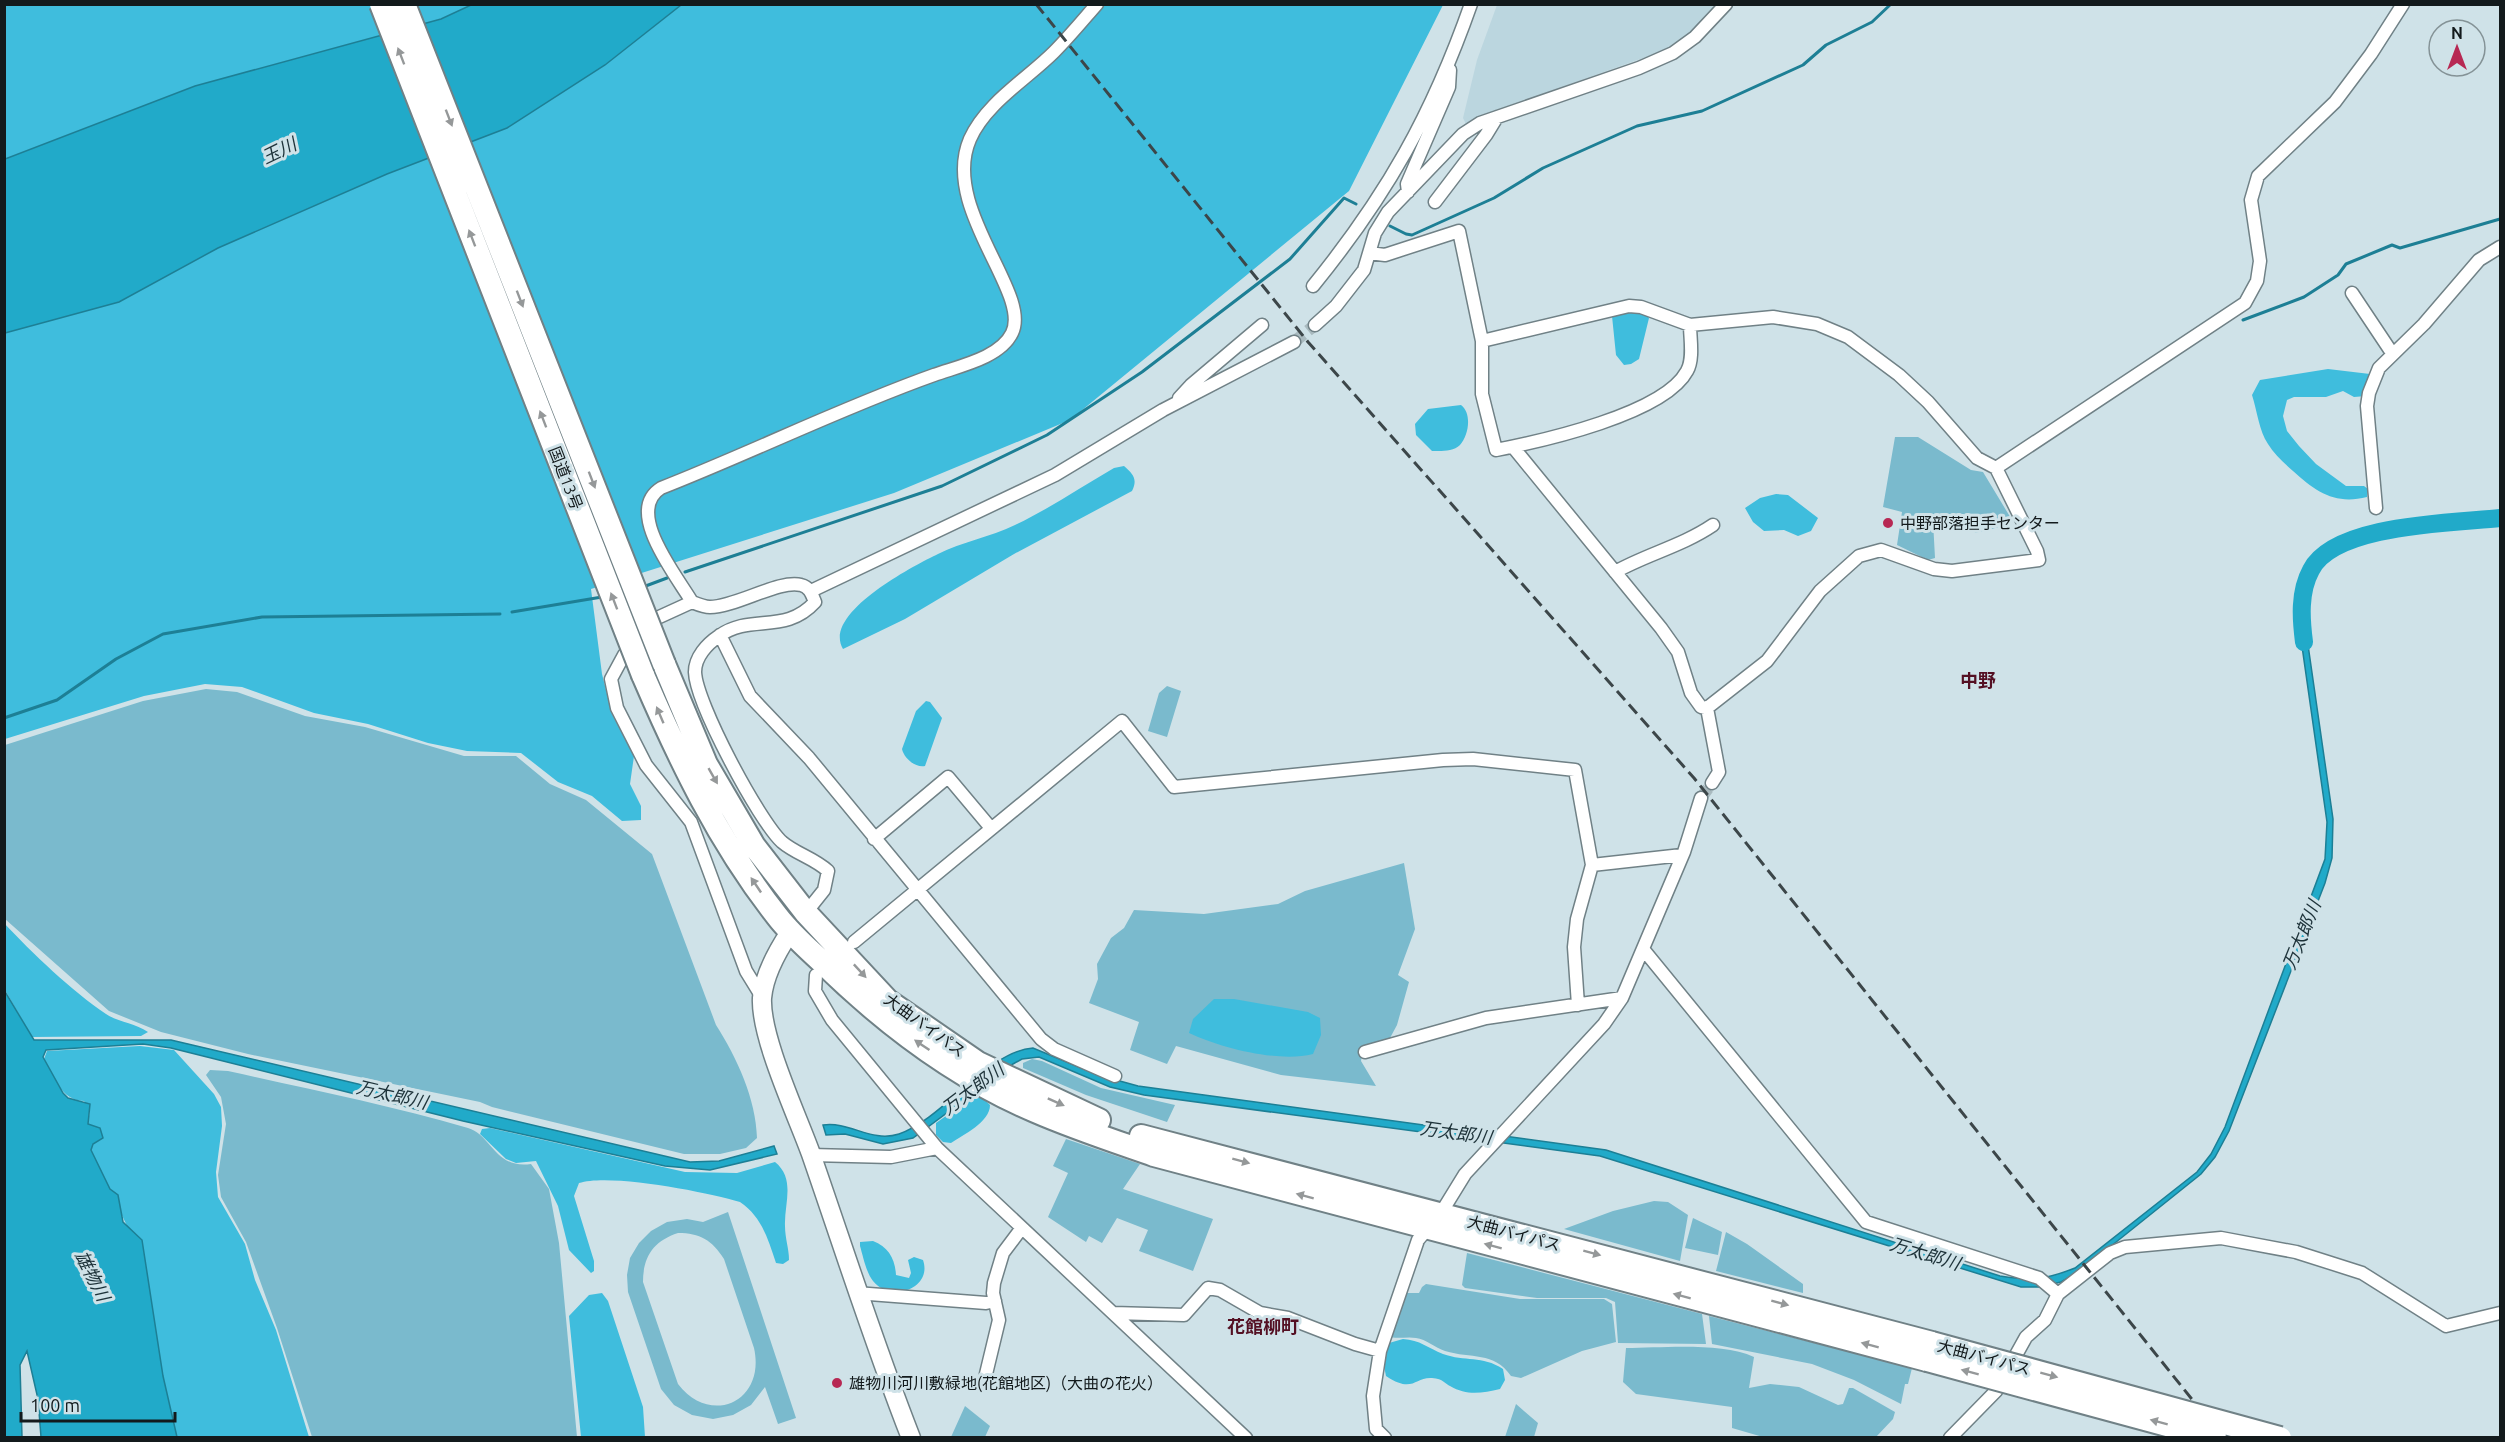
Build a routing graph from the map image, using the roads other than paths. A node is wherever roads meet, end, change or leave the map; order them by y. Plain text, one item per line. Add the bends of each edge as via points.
1 (381, 4) edge
2 (404, 4) edge
3 (1097, 4) edge
4 (1471, 4) edge
5 (1726, 4) edge
6 (2403, 4) edge
7 (1450, 65) junction
8 (1497, 117) junction
9 (1408, 192) junction
10 (1435, 202) dead end
11 (2500, 247) edge
12 (1369, 253) junction
13 (1313, 286) dead end
14 (2352, 293) dead end
15 (1262, 325) dead end
16 (1315, 325) tunnel mouth
17 (1690, 325) junction
18 (1294, 342) tunnel mouth
19 (1482, 342) junction
20 (2392, 353) junction
21 (1174, 404) junction
22 (1513, 447) junction
23 (1996, 468) junction
24 (2376, 508) dead end
25 (1713, 525) dead end
26 (1615, 572) junction
27 (811, 591) junction
28 (692, 602) junction
29 (720, 635) junction
30 (1707, 708) junction
31 (1712, 783) tunnel mouth
32 (688, 798) junction
33 (1701, 798) tunnel mouth
34 (990, 828) junction
35 (874, 839) junction
36 (1682, 855) junction
37 (1592, 865) junction
38 (915, 889) junction
39 (806, 914) junction
40 (790, 932) junction
41 (854, 942) dead end
42 (1643, 949) junction
43 (816, 975) dead end
44 (762, 997) junction
45 (1622, 998) junction
46 (1578, 1005) junction
47 (1365, 1052) dead end
48 (1115, 1076) dead end
49 (987, 1077) junction
50 (933, 1144) junction
51 (811, 1155) junction
52 (1434, 1221) junction
53 (1021, 1229) junction
54 (2054, 1290) junction
55 (856, 1293) junction
56 (994, 1301) junction
57 (1113, 1313) junction
58 (2500, 1313) edge
59 (1380, 1351) junction
60 (1929, 1352) junction
61 (986, 1374) dead end
62 (1376, 1435) edge
63 (911, 1437) edge
64 (1246, 1437) edge
65 (1950, 1437) edge
66 (2215, 1437) edge
67 (2280, 1437) edge

32 -> 1 highway, 国道13号, bridge via 680,762
2 -> 39 highway, 国道13号, bridge via 706,764 754,846
3 - 28 street via 1055,51 1010,91 969,140 964,191 1015,311 1014,330 1005,344 981,357 865,400 652,494 648,507 650,528
4 - 7 street
5 - 8 street via 1695,37 1673,53
6 - 23 street via 2335,102 2258,176 2251,200 2260,261 2257,281 2245,303
7 - 9 street via 1449,87 1407,184
7 - 13 street via 1391,180 1356,233
8 - 9 street via 1463,134
8 - 10 street
9 - 12 street via 1388,212
11 - 20 street via 2479,260 2424,324
12 - 16 street via 1364,270 1351,288
12 - 19 street via 1385,255 1459,231
14 - 20 street
15 - 21 street
17 - 19 street via 1629,306
17 - 22 street via 1689,369 1654,400 1639,410
17 - 23 street via 1773,317 1817,324 1848,337 1899,375 1977,458
18 - 21 street
19 - 22 street via 1482,394 1496,450
20 - 24 street via 2379,368 2367,406
21 - 27 street via 1055,475
22 - 26 street
23 - 30 street via 2039,560 1952,571 1934,569 1881,550 1859,556 1820,591 1767,661
25 - 26 street via 1679,545
26 - 30 street via 1678,652 1691,693 1701,707
27 - 28 street via 792,584 730,604 708,607
27 - 29 street via 815,602 789,621 736,627
28 - 32 street via 657,618 624,655 611,679 617,708 646,765
29 - 35 street via 750,696 809,758
29 - 39 street via 699,657 696,680 713,724 764,821 782,842 828,871 824,890
30 - 31 street via 1719,772
40 -> 32 highway, 国道13号 via 714,823
32 - 44 street via 691,822 746,971
33 - 36 street
34 - 35 street via 948,777
34 - 37 street via 1122,721 1174,787 1421,761 1473,759 1575,770
34 - 38 street
35 - 38 street
36 - 37 street
36 - 42 street
37 - 46 street via 1577,919
38 - 41 street
38 - 48 street via 1041,1039 1054,1049
39 - 40 street
39 -> 49 highway, 大曲バイパス via 888,1001
40 - 44 street via 770,969
49 -> 40 highway, 大曲バイパス via 902,1032 862,1001
42 - 45 street
42 - 54 street via 1866,1222 2039,1278
43 - 50 street via 815,991 832,1020
44 - 51 street via 766,1028
45 - 46 street
45 - 52 street via 1604,1024 1465,1174
46 - 47 street via 1486,1018
49 - 52 highway, 大曲バイパス via 1126,1132
50 - 51 street via 891,1157
50 - 53 street
51 - 55 street
52 - 59 street via 1418,1240
52 - 60 highway, 大曲バイパス
53 - 56 street via 1003,1253 994,1283
53 - 57 street
54 - 58 street via 2125,1246 2221,1238 2339,1264 2362,1273 2446,1326
54 - 65 street via 2045,1320 2026,1337 1996,1391
55 - 56 street
55 - 63 street
56 - 61 street via 999,1320
57 - 59 street via 1184,1315 1208,1288 1220,1290 1260,1313 1288,1318
57 - 64 street
59 - 62 street via 1373,1396
66 -> 60 highway, 大曲バイパス, bridge
60 -> 67 highway, 大曲バイパス, bridge

